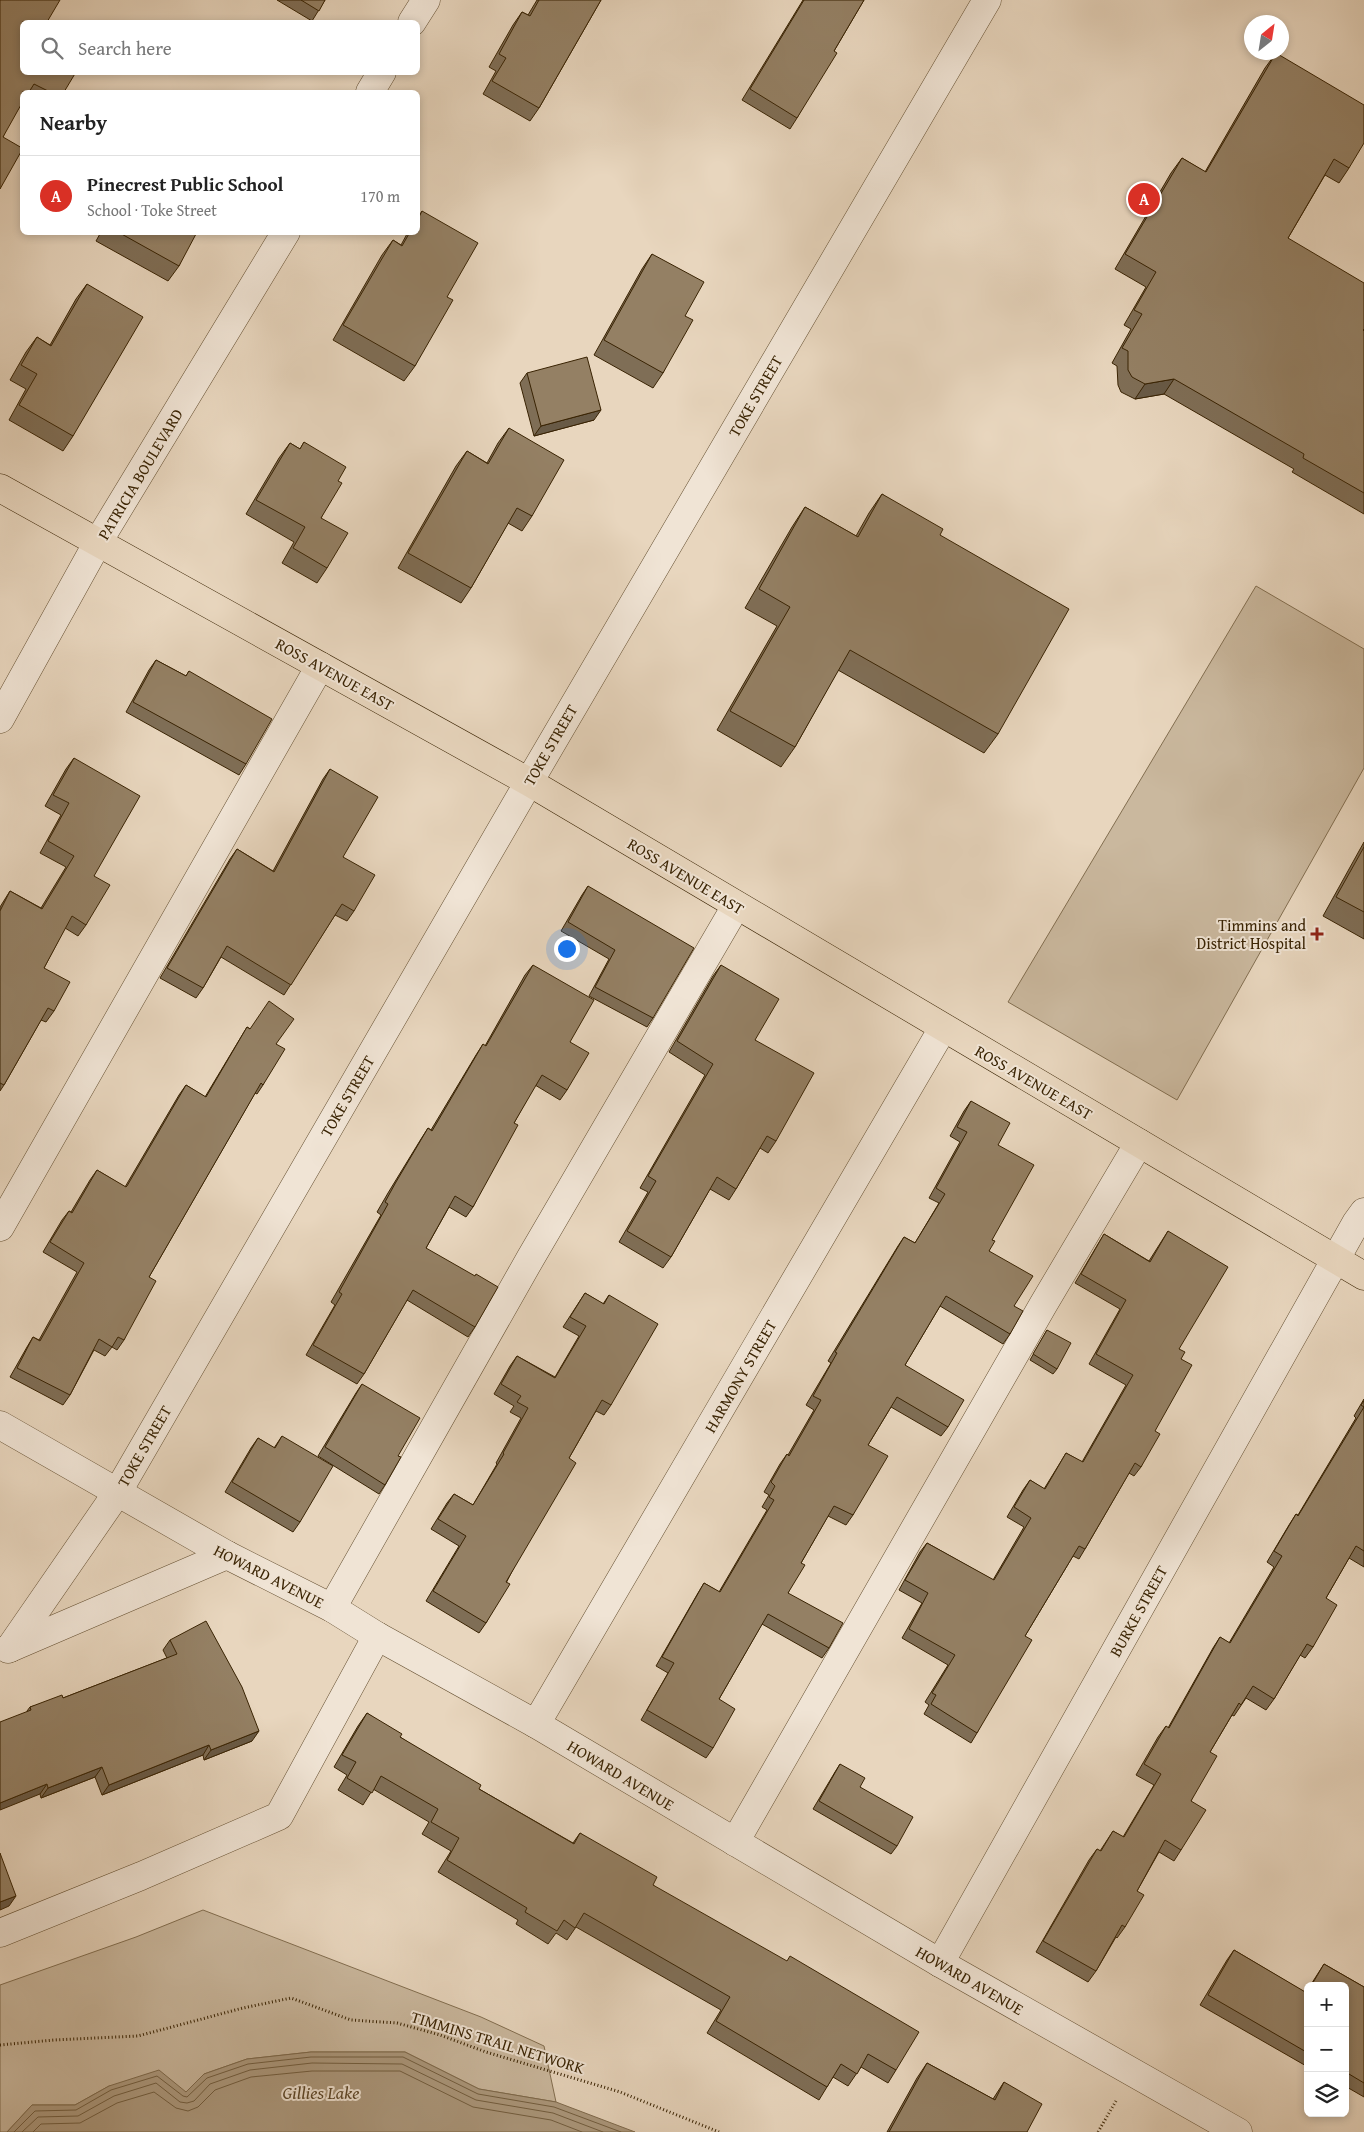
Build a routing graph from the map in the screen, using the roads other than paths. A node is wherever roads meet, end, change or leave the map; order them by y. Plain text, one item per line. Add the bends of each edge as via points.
1 (426, 0) edge
2 (987, 0) edge
3 (413, 20) edge
4 (380, 75) edge
5 (371, 90) edge
6 (284, 235) edge
7 (0, 488) edge
8 (98, 542) junction
9 (320, 666) junction
10 (0, 719) edge
11 (529, 782) junction
12 (736, 906) junction
13 (943, 1028) junction
14 (1138, 1143) junction
15 (1364, 1212) edge
16 (0, 1227) edge
17 (1336, 1259) junction
18 (1364, 1276) edge
19 (0, 1425) edge
20 (117, 1493) junction
21 (227, 1555) junction
22 (332, 1608) junction
23 (377, 1636) junction
24 (5, 1650) edge
25 (536, 1724) junction
26 (735, 1842) junction
27 (0, 1933) edge
28 (940, 1963) junction
29 (1238, 2132) edge

1 - 3 street
2 - 11 street, TOKE STREET
4 - 5 street
6 - 8 street, PATRICIA BOULEVARD
7 - 8 main road, ROSS AVENUE EAST
8 - 9 main road, ROSS AVENUE EAST
8 - 10 street, PATRICIA BOULEVARD
9 - 11 main road, ROSS AVENUE EAST
9 - 16 street
11 - 12 main road, ROSS AVENUE EAST
11 - 20 street, TOKE STREET
12 - 13 main road, ROSS AVENUE EAST
12 - 22 street
13 - 14 main road, ROSS AVENUE EAST
13 - 25 street, HARMONY STREET
14 - 17 main road, ROSS AVENUE EAST
14 - 26 street
15 - 17 street, BURKE STREET
17 - 18 main road, ROSS AVENUE EAST
17 - 28 street, BURKE STREET
19 - 20 street, HOWARD AVENUE
20 - 21 street, HOWARD AVENUE
20 - 24 street, TOKE STREET
21 - 22 street, HOWARD AVENUE
21 - 24 street
22 - 23 street, HOWARD AVENUE
23 - 25 street, HOWARD AVENUE
23 - 27 street via 279,1816
25 - 26 street, HOWARD AVENUE
26 - 28 street, HOWARD AVENUE
28 - 29 street, HOWARD AVENUE

